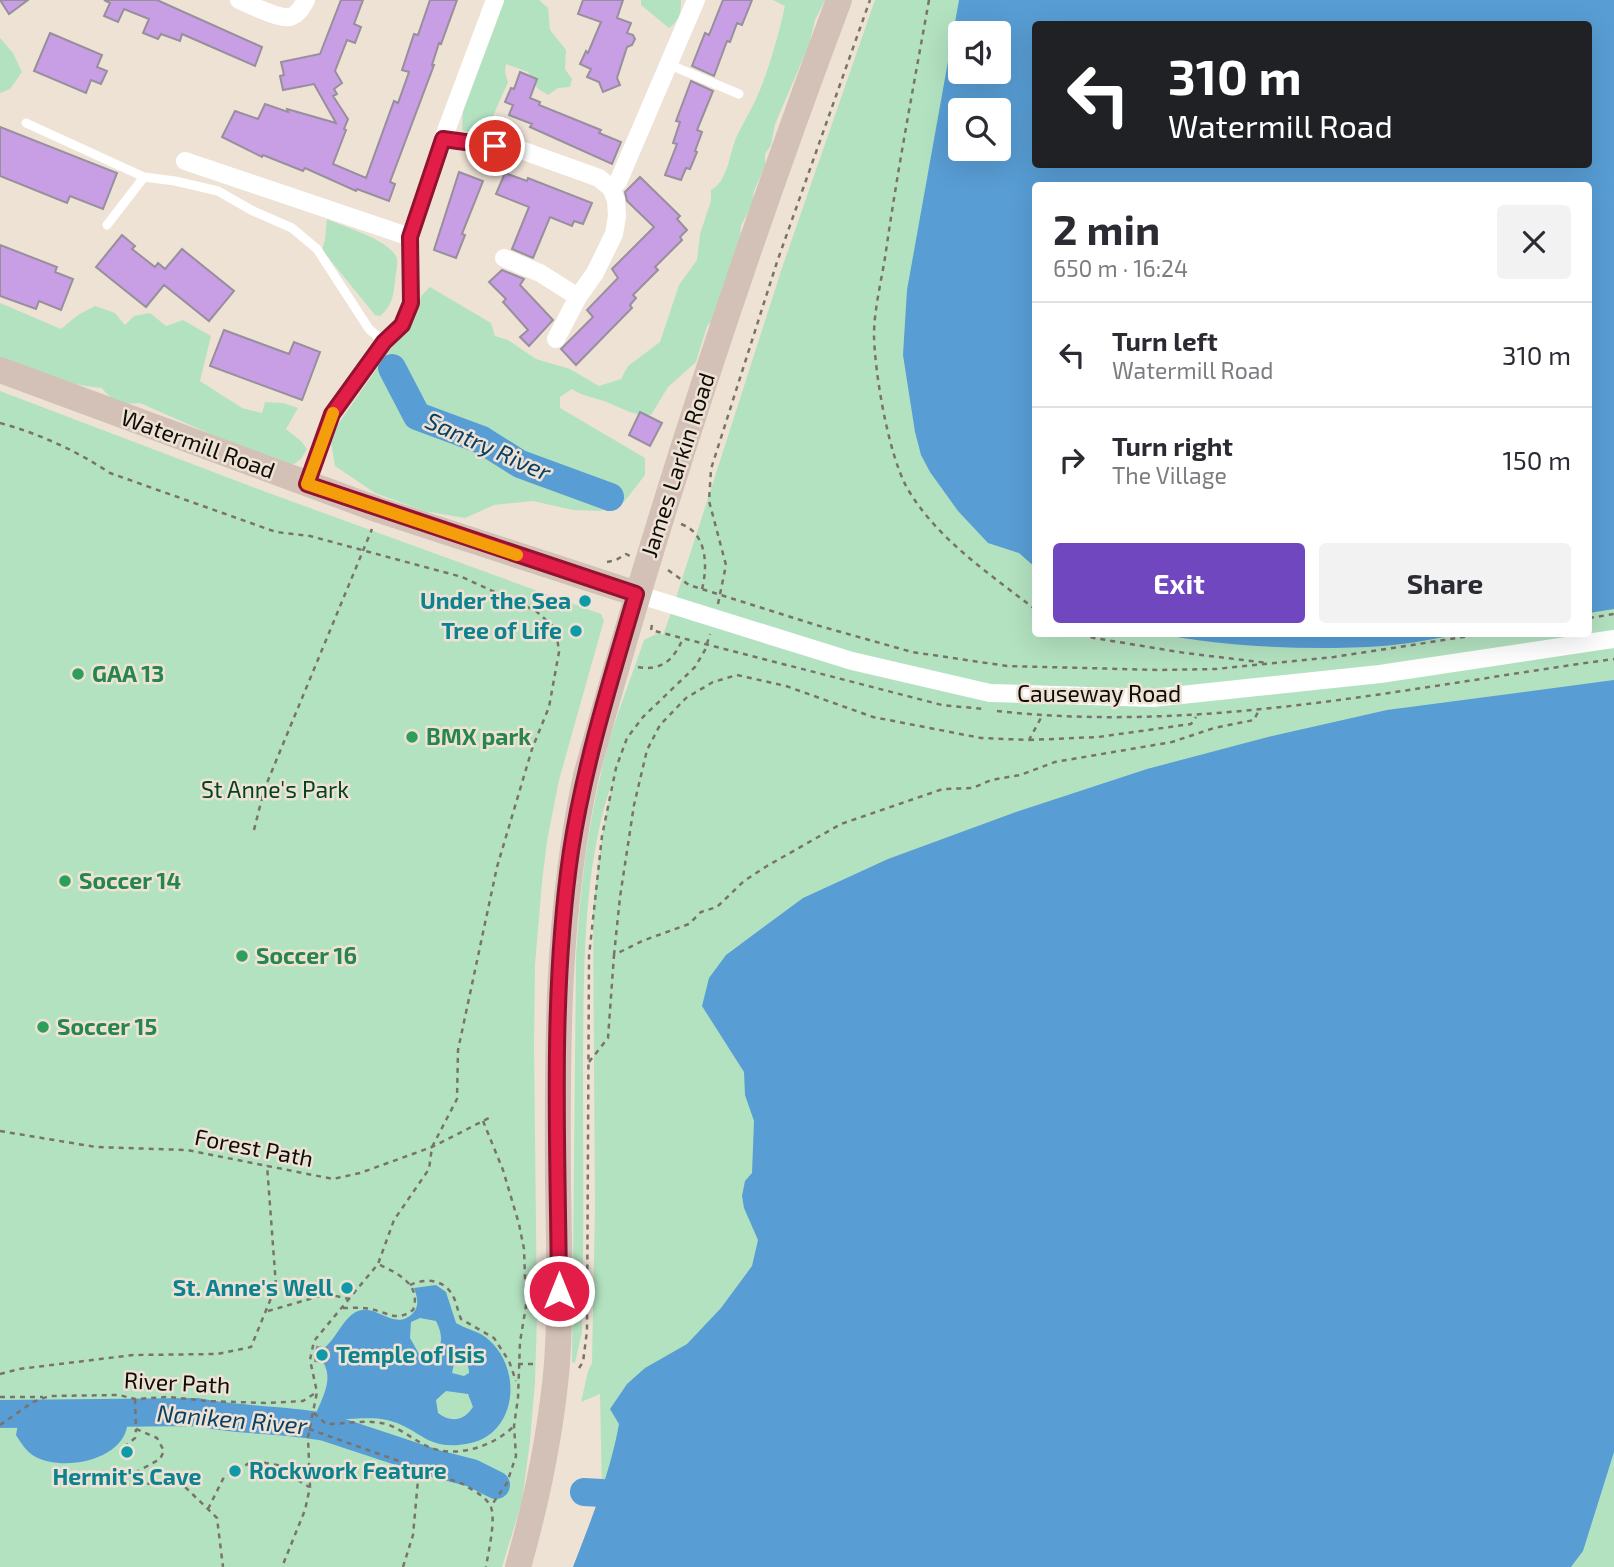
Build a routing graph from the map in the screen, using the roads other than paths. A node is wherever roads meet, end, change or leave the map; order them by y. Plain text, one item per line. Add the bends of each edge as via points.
1 (239, 0) edge
2 (306, 0) edge
3 (495, 0) edge
4 (696, 0) edge
5 (839, 0) edge
6 (668, 64) junction
7 (739, 94) dead end
8 (26, 123) dead end
9 (443, 139) junction
10 (185, 161) dead end
11 (144, 177) junction
12 (611, 188) junction
13 (107, 225) dead end
14 (410, 237) junction
15 (504, 258) dead end
16 (578, 297) junction
17 (556, 339) dead end
18 (384, 342) junction
19 (0, 370) edge
20 (307, 484) junction
21 (636, 594) junction
22 (1614, 639) edge
23 (518, 1567) edge

1 - 2 street via 291,17
3 - 9 street
4 - 6 street
5 - 21 main road, James Larkin Road via 776,168
6 - 7 lane
6 - 12 street via 618,182
8 - 11 lane
9 - 12 street via 521,150 599,178
9 - 14 street
10 - 14 street
11 - 13 lane
11 - 18 lane via 218,191 292,228 317,249 369,329
12 - 16 street via 617,216 614,234 596,273
14 - 18 street via 411,303 402,325
15 - 16 street via 540,273
16 - 17 street
18 - 20 street via 332,414
19 - 20 main road, Watermill Road
20 - 21 main road, Watermill Road
21 - 22 street, Causeway Road via 852,662 990,693 1153,698 1380,674
21 - 23 main road, James Larkin Road via 586,776 565,899 557,1364 538,1492

